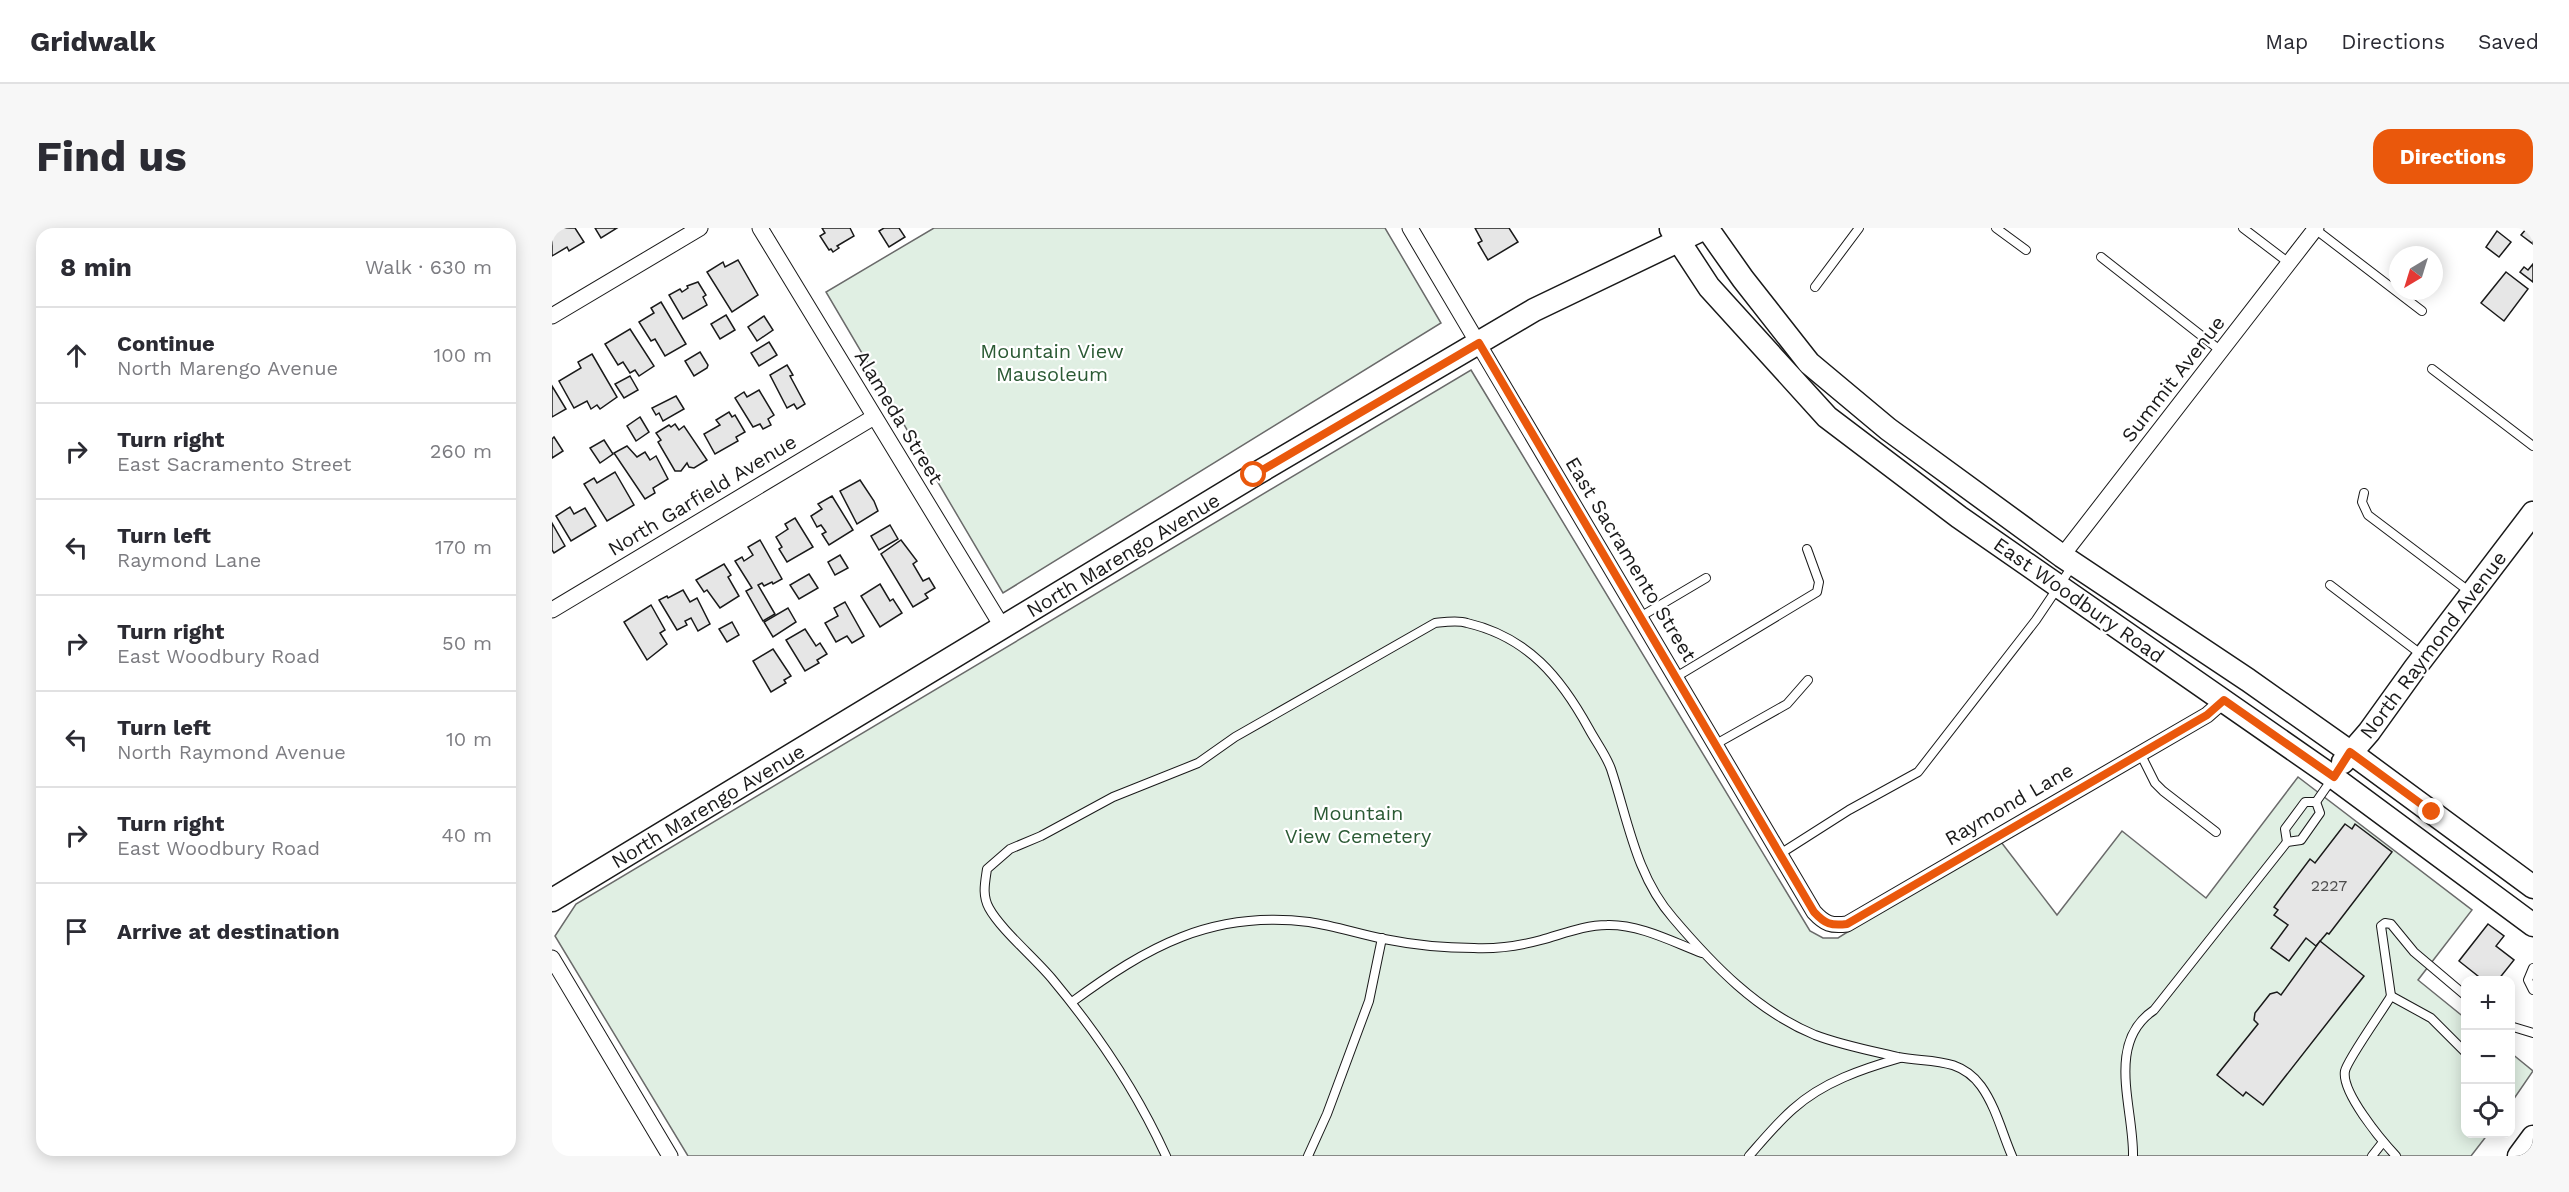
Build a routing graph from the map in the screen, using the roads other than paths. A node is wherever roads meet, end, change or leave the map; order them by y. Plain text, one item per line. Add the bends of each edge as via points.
1 (700, 228) edge
2 (760, 228) edge
3 (1410, 228) edge
4 (1706, 228) edge
5 (1859, 228) edge
6 (1996, 228) edge
7 (2243, 228) edge
8 (2316, 229) edge
9 (1673, 235) edge
10 (2026, 250) dead end
11 (2101, 257) dead end
12 (2289, 263) junction
13 (1815, 287) dead end
14 (2422, 311) dead end
15 (552, 316) edge
16 (1479, 343) junction
17 (2221, 351) junction
18 (2432, 369) dead end
19 (874, 417) junction
20 (2533, 446) edge
21 (2364, 493) dead end
22 (2533, 513) edge
23 (1807, 549) dead end
24 (2068, 560) junction
25 (1706, 578) dead end
26 (2330, 585) dead end
27 (2057, 586) junction
28 (2471, 593) junction
29 (552, 610) edge
30 (1640, 617) junction
31 (1003, 628) junction
32 (2423, 656) junction
33 (1676, 677) junction
34 (1808, 680) dead end
35 (2224, 700) junction
36 (1716, 744) junction
37 (2140, 752) junction
38 (2350, 752) junction
39 (2334, 777) junction
40 (2316, 802) junction
41 (2216, 832) dead end
42 (2287, 842) junction
43 (1780, 854) junction
44 (2533, 887) edge
45 (552, 900) edge
46 (1814, 912) joint
47 (2533, 925) edge
48 (1382, 938) junction
49 (1703, 953) junction
50 (552, 958) edge
51 (2533, 968) edge
52 (2533, 990) edge
53 (2461, 992) edge
54 (2391, 996) junction
55 (1071, 1002) junction
56 (2515, 1027) edge
57 (2533, 1033) edge
58 (2461, 1048) edge
59 (1901, 1057) junction
60 (2533, 1137) edge
61 (2383, 1142) junction
62 (670, 1156) edge
63 (1166, 1156) edge
64 (1308, 1156) edge
65 (1749, 1156) edge
66 (2013, 1156) edge
67 (2133, 1156) edge
68 (2372, 1156) edge
69 (2396, 1156) edge
70 (2519, 1156) edge

1 - 15 street
2 - 19 street, Alameda Street
3 - 16 street, East Sacramento Street
4 - 9 main road, North Marengo Avenue
4 - 24 main road, East Woodbury Road via 1809,363 1888,429
5 - 13 lane
6 - 10 lane
7 - 12 lane
8 - 12 street, Summit Avenue
8 - 14 lane
9 - 16 main road, North Marengo Avenue
9 - 27 main road, East Woodbury Road via 1709,287 1827,417
11 - 17 lane
12 - 17 street, Summit Avenue
16 - 30 street, East Sacramento Street
16 - 31 main road, North Marengo Avenue
17 - 24 street, Summit Avenue
18 - 20 lane
19 - 29 street, North Garfield Avenue
19 - 31 street, Alameda Street
21 - 28 lane via 2362,502 2368,515
22 - 28 main road, North Raymond Avenue
23 - 33 lane via 1819,582 1817,592
24 - 27 lane
24 - 38 main road, East Woodbury Road
25 - 30 lane
26 - 32 lane
27 - 35 main road, East Woodbury Road
27 - 43 lane via 2036,620 1918,772
28 - 32 main road, North Raymond Avenue
30 - 33 street, East Sacramento Street
31 - 45 main road, North Marengo Avenue
32 - 38 main road, North Raymond Avenue via 2369,732
33 - 36 street, East Sacramento Street
34 - 36 lane via 1788,704
35 - 37 street, Raymond Lane via 2207,715
35 - 39 main road, East Woodbury Road
36 - 43 street, East Sacramento Street
37 - 41 lane via 2163,791
37 - 46 street, Raymond Lane via 1847,924 1832,926
38 - 39 main road, North Raymond Avenue
38 - 44 main road, East Woodbury Road
39 - 40 lane
39 - 47 main road, East Woodbury Road
40 - 42 lane via 2305,802 2294,814 2285,829
40 - 42 lane via 2320,813 2312,826 2301,840
42 - 67 lane via 2154,1010 2141,1019 2129,1039 2125,1083
43 - 46 street, East Sacramento Street
48 - 49 lane via 1430,946 1511,947 1608,925 1637,929
48 - 55 lane via 1308,922 1226,923 1187,933 1150,950
48 - 64 lane via 1369,1001
49 - 55 lane via 1666,911 1646,876 1631,842 1610,766 1560,681 1534,656 1499,634 1466,622 1436,622 1235,737 1198,763 1113,797 1010,849 987,869 984,894 990,910
49 - 59 lane via 1781,1018 1816,1036
50 - 62 street
51 - 52 lane via 2528,980
53 - 54 lane via 2414,952 2391,924 2385,923 2381,927
54 - 58 lane via 2431,1018
54 - 61 lane via 2345,1070 2346,1087
55 - 63 lane via 1117,1067
56 - 57 lane
59 - 65 lane via 1861,1069 1827,1086 1794,1108
59 - 66 lane via 1935,1059 1959,1068 1980,1084
60 - 70 main road
61 - 68 lane
61 - 69 lane

